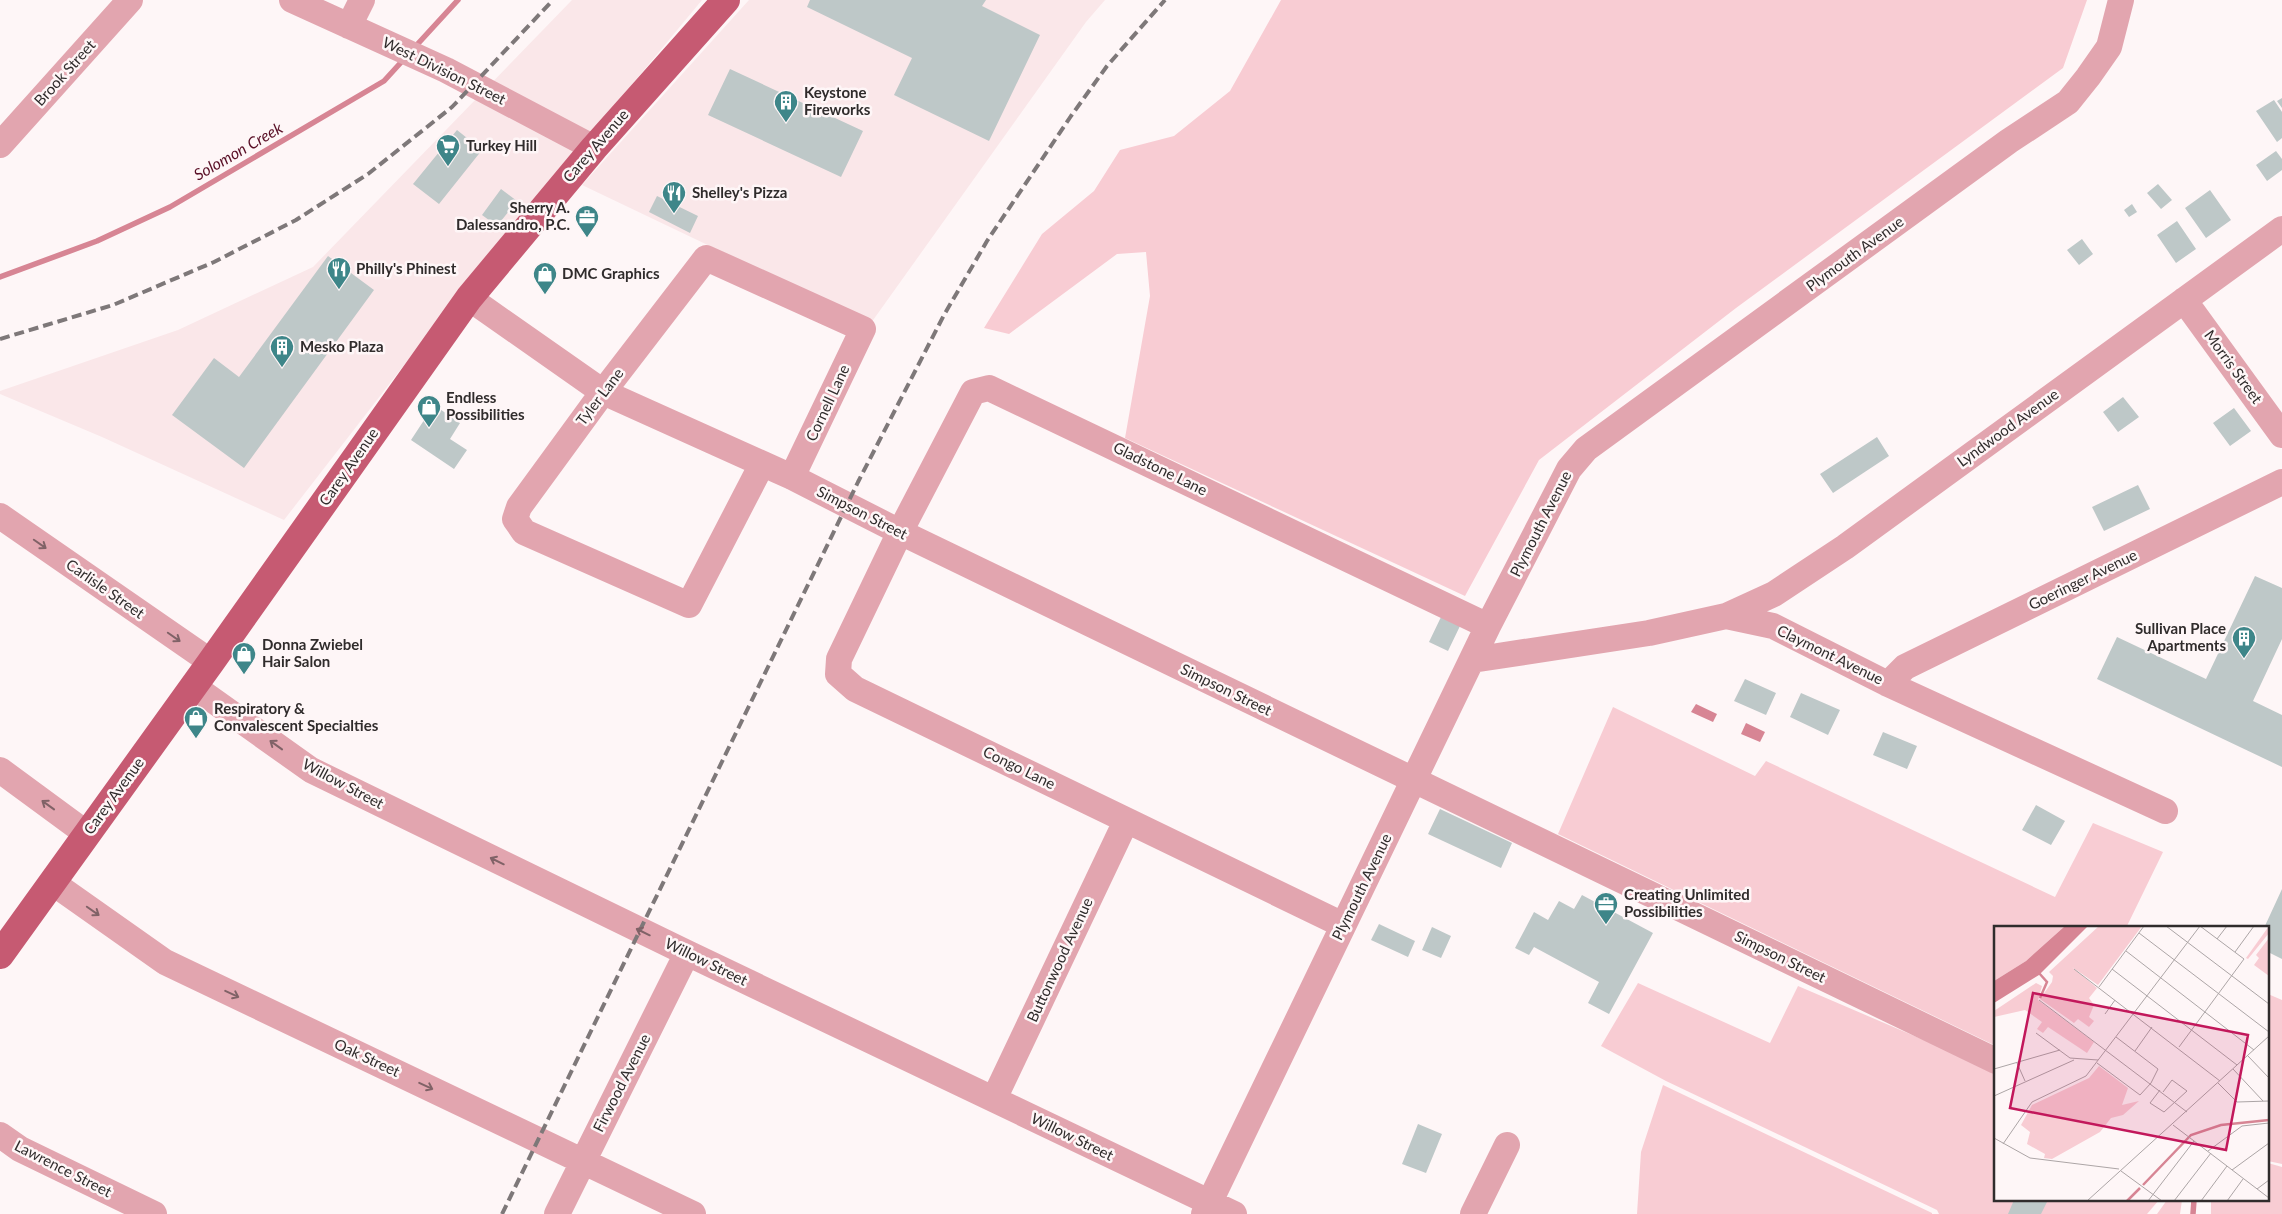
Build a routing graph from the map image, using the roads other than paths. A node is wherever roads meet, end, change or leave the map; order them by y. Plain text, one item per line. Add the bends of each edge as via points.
1 (130, 0) edge
2 (292, 0) edge
3 (362, 0) edge
4 (726, 0) edge
5 (2121, 0) edge
6 (349, 26) junction
7 (0, 145) edge
8 (594, 148) junction
9 (2282, 228) edge
10 (469, 298) junction
11 (2184, 300) junction
12 (863, 329) joint
13 (603, 392) junction
14 (2282, 435) edge
15 (762, 464) junction
16 (792, 477) junction
17 (2282, 482) edge
18 (0, 516) edge
19 (900, 532) junction
20 (1726, 616) junction
21 (1488, 626) junction
22 (1472, 660) junction
23 (211, 662) junction
24 (1888, 684) junction
25 (193, 686) junction
26 (0, 770) edge
27 (1414, 781) junction
28 (2165, 811) dead end
29 (1126, 821) junction
30 (87, 834) junction
31 (53, 883) junction
32 (1343, 925) junction
33 (687, 953) junction
34 (0, 955) edge
35 (1994, 1060) edge
36 (994, 1099) junction
37 (0, 1135) edge
38 (1507, 1145) dead end
39 (583, 1161) junction
40 (1207, 1208) edge
41 (154, 1214) edge
42 (558, 1214) edge
43 (693, 1214) edge
44 (1234, 1214) edge
45 (1473, 1214) edge

1 - 7 street, Brook Street
2 - 6 street, West Division Street
3 - 6 street
4 - 8 main road, Carey Avenue
5 - 21 street, Plymouth Avenue via 2109,47 2068,102 2009,141 1586,449 1568,469
6 - 8 street, West Division Street via 446,70
8 - 10 main road, Carey Avenue
9 - 11 street, Lyndwood Avenue
10 - 13 street, Simpson Street
10 - 23 main road, Carey Avenue
11 - 14 street, Morris Street
11 - 20 street, Lyndwood Avenue via 1837,552 1774,594
12 - 13 street, Tyler Lane via 706,258
12 - 16 street, Cornell Lane
13 - 15 street, Simpson Street
13 - 15 street, Tyler Lane via 519,507 514,519 524,532 689,605
15 - 16 street, Simpson Street
16 - 19 street, Simpson Street
17 - 24 street, Goeringer Avenue via 1905,667
18 -> 23 street, Carlisle Street
19 - 21 street, Gladstone Lane via 973,392 989,388
19 - 27 street, Simpson Street
19 - 29 street, Congo Lane via 838,659 838,674 855,689
20 - 22 street, Claymont Avenue via 1649,633
20 - 24 street, Claymont Avenue via 1773,626
21 - 22 street, Plymouth Avenue
22 - 27 street, Plymouth Avenue
23 - 25 main road, Carey Avenue
24 - 28 street, Claymont Avenue
25 - 30 main road, Carey Avenue
33 -> 25 street, Willow Street via 311,770
30 -> 26 street
27 - 32 street, Plymouth Avenue
27 - 35 street, Simpson Street
29 - 32 street, Congo Lane
29 - 36 street, Buttonwood Avenue
30 - 31 main road, Carey Avenue
31 - 34 main road, Carey Avenue
31 -> 39 street, Oak Street via 164,962
32 - 40 street, Plymouth Avenue
33 - 36 street, Willow Street
33 - 39 street, Firwood Avenue
36 - 40 street, Willow Street
37 - 41 street, Lawrence Street via 20,1149
38 - 45 street
39 - 42 street, Firwood Avenue
39 - 43 street, Oak Street
40 - 44 street, Willow Street

